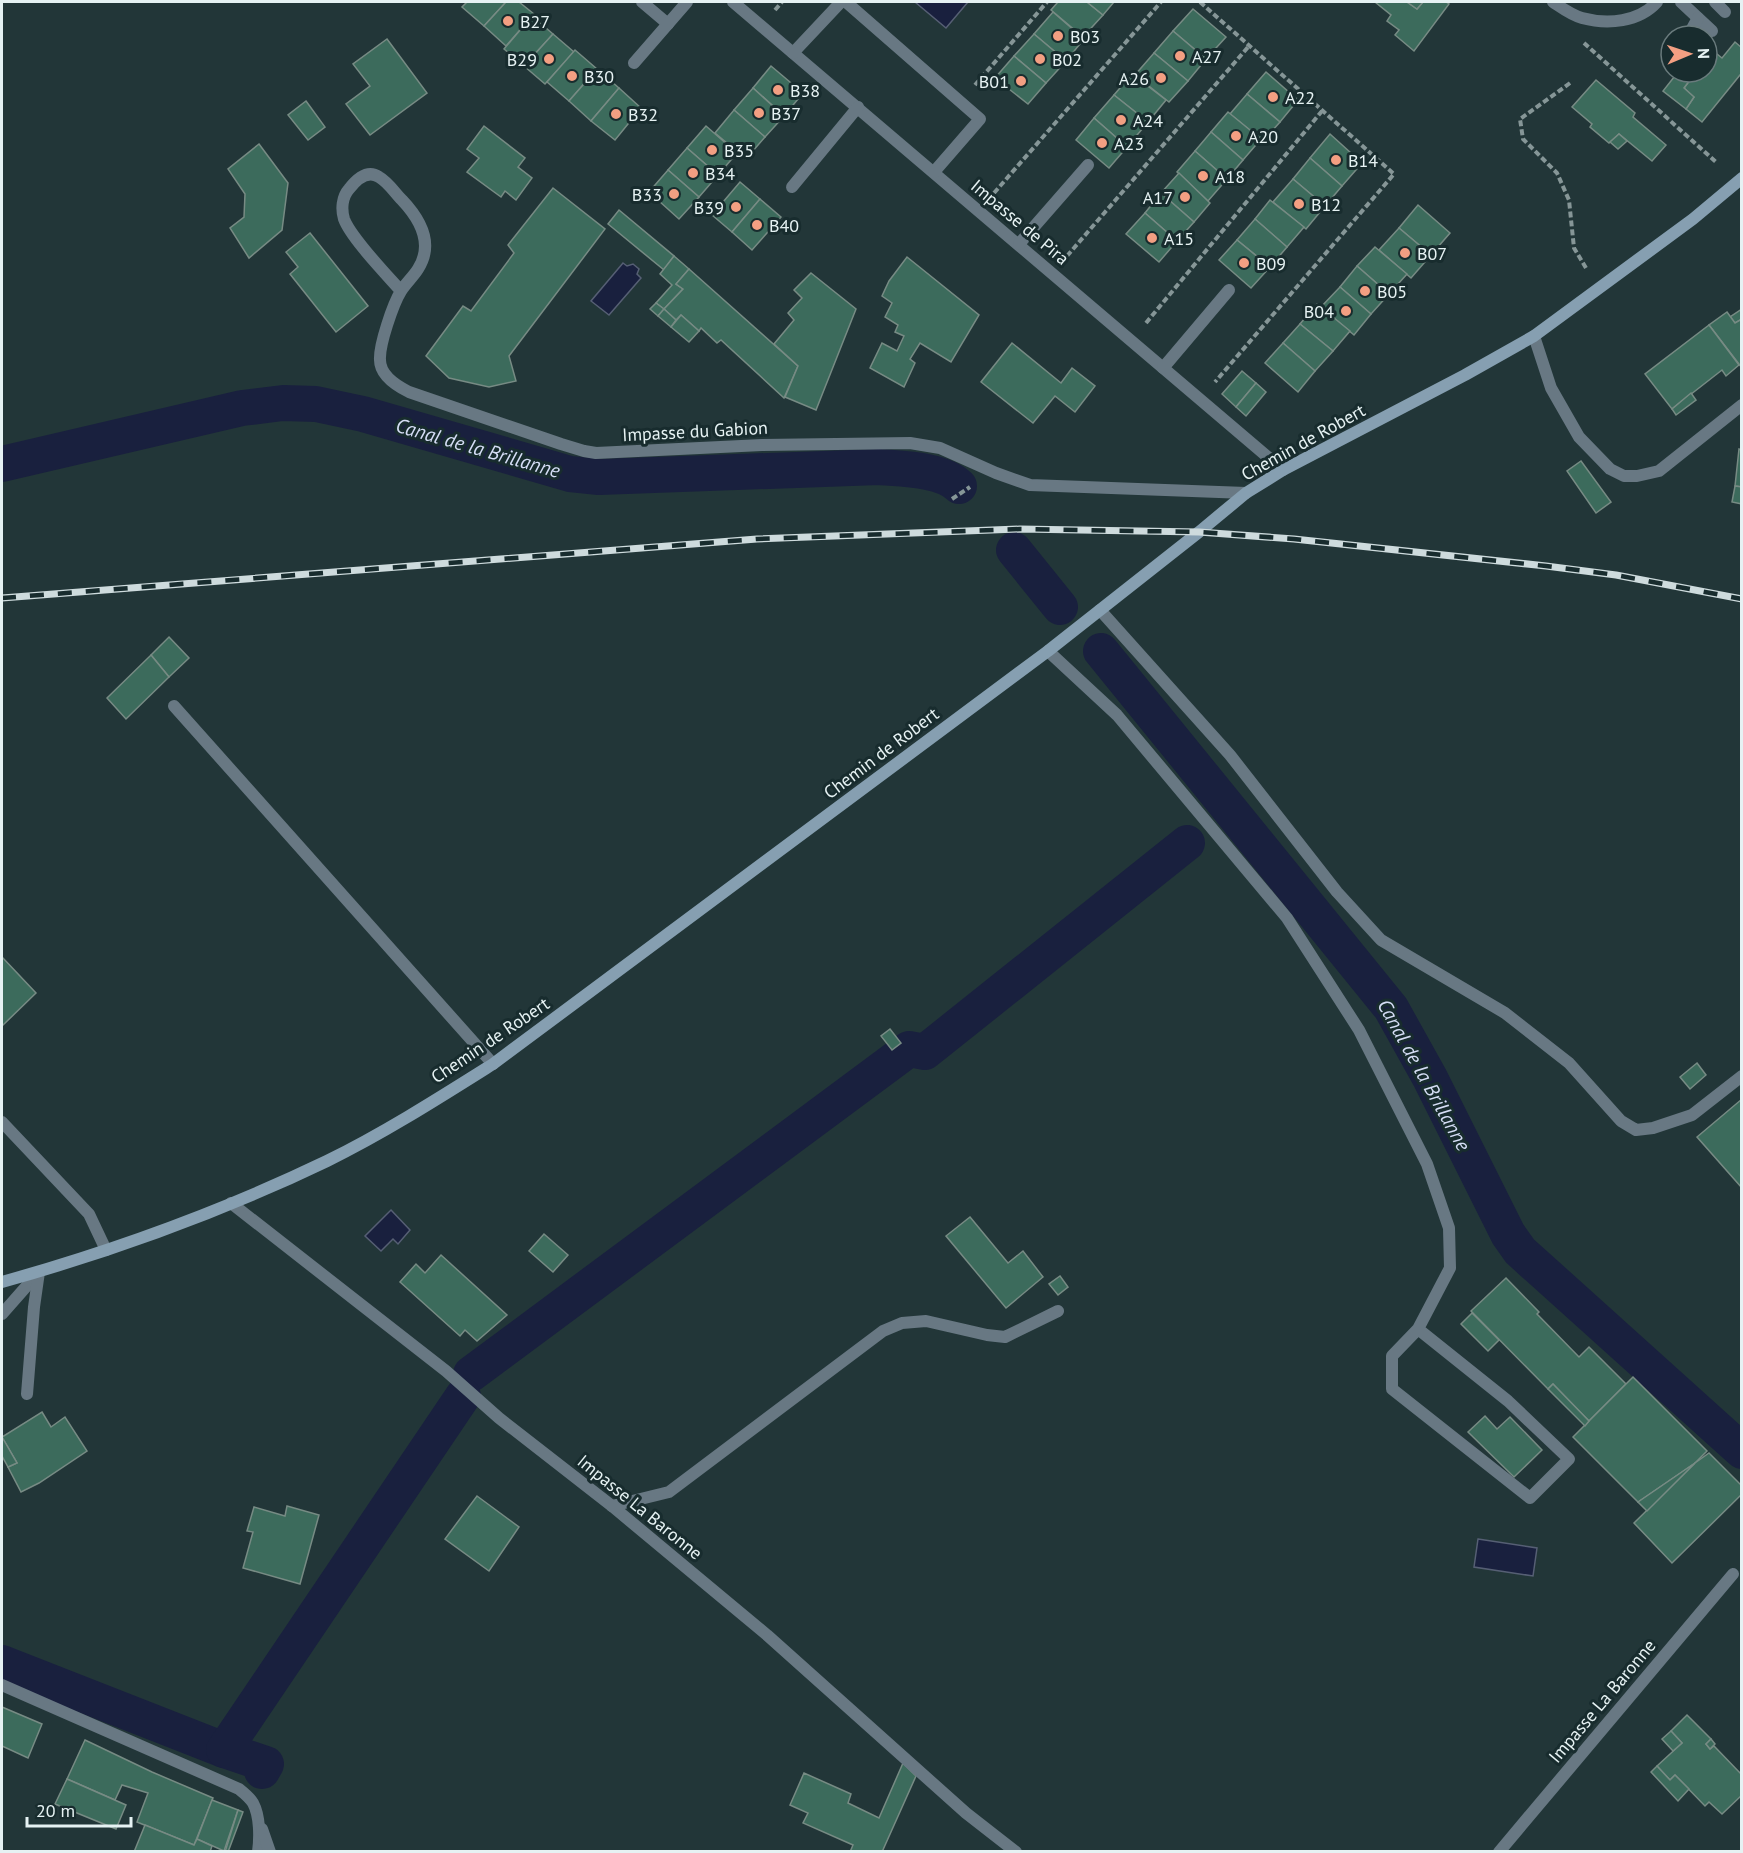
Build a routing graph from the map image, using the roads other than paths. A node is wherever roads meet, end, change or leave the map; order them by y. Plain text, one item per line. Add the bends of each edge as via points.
1 (642, 2) edge
2 (687, 2) edge
3 (733, 2) edge
4 (841, 2) edge
5 (846, 2) edge
6 (1553, 2) edge
7 (1657, 2) edge
8 (1681, 2) edge
9 (1715, 2) edge
10 (1725, 12) dead end
11 (1698, 18) junction
12 (668, 24) junction
13 (1695, 24) edge
14 (1704, 24) edge
15 (794, 53) junction
16 (634, 63) dead end
17 (858, 107) junction
18 (1088, 165) dead end
19 (934, 172) junction
20 (1742, 178) edge
21 (792, 187) dead end
22 (1019, 244) junction
23 (1229, 290) dead end
24 (401, 291) junction
25 (1533, 336) junction
26 (1164, 368) junction
27 (1742, 405) edge
28 (1283, 470) junction
29 (1246, 493) junction
30 (1100, 610) junction
31 (1048, 651) junction
32 (174, 706) dead end
33 (493, 1064) junction
34 (1742, 1076) edge
35 (2, 1122) edge
36 (231, 1203) junction
37 (106, 1250) junction
38 (39, 1272) junction
39 (2, 1282) edge
40 (1058, 1311) dead end
41 (2, 1314) edge
42 (1418, 1329) junction
43 (27, 1395) dead end
44 (612, 1506) junction
45 (1733, 1574) dead end
46 (2, 1685) edge
47 (257, 1814) junction
48 (258, 1851) edge
49 (270, 1851) edge
50 (1016, 1851) edge
51 (1499, 1851) edge

1 - 12 street
2 - 12 street
3 - 15 street, Impasse de Pira
4 - 15 street
5 - 19 street via 980,119
6 - 7 street via 1581,18 1607,21 1632,19
8 - 11 street
9 - 10 street
11 - 13 street
11 - 14 street
12 - 16 street
15 - 17 street, Impasse de Pira
17 - 19 street, Impasse de Pira
17 - 21 street
18 - 22 street
19 - 22 street, Impasse de Pira
20 - 25 street, Chemin de Robert via 1693,219
22 - 26 street, Impasse de Pira
23 - 26 street
24 - 24 street, Impasse du Gabion via 423,259 425,237 409,207 381,178 369,174 344,196 344,218 355,237
24 - 29 street, Impasse du Gabion via 380,347 380,366 390,380 409,392 584,451 910,442 940,448 1030,485
25 - 27 street via 1551,387 1579,437 1610,469 1624,476 1659,471
25 - 28 street, Chemin de Robert
26 - 28 street, Impasse de Pira
28 - 29 street, Chemin de Robert
29 - 30 street, Chemin de Robert
30 - 31 street, Chemin de Robert
30 - 34 street via 1230,755 1337,891 1382,940 1505,1013 1569,1063 1621,1121 1636,1130 1692,1115
31 - 33 street, Chemin de Robert
31 - 42 street via 1117,715 1287,918 1359,1030 1427,1164 1449,1228 1450,1268
32 - 33 street
33 - 36 street, Chemin de Robert via 327,1160
35 - 37 street via 89,1214
36 - 37 street, Chemin de Robert
36 - 44 street, Impasse La Baronne
37 - 38 street, Chemin de Robert
38 - 39 street, Chemin de Robert
38 - 41 street
38 - 43 street
40 - 44 street via 1005,1337 926,1321 902,1323 883,1331 669,1492
42 - 42 street via 1508,1401 1569,1459 1530,1498 1392,1389 1392,1356
44 - 50 street, Impasse La Baronne via 767,1635 966,1813
45 - 51 street, Impasse La Baronne
46 - 47 street via 239,1789
47 - 48 street
47 - 49 street

